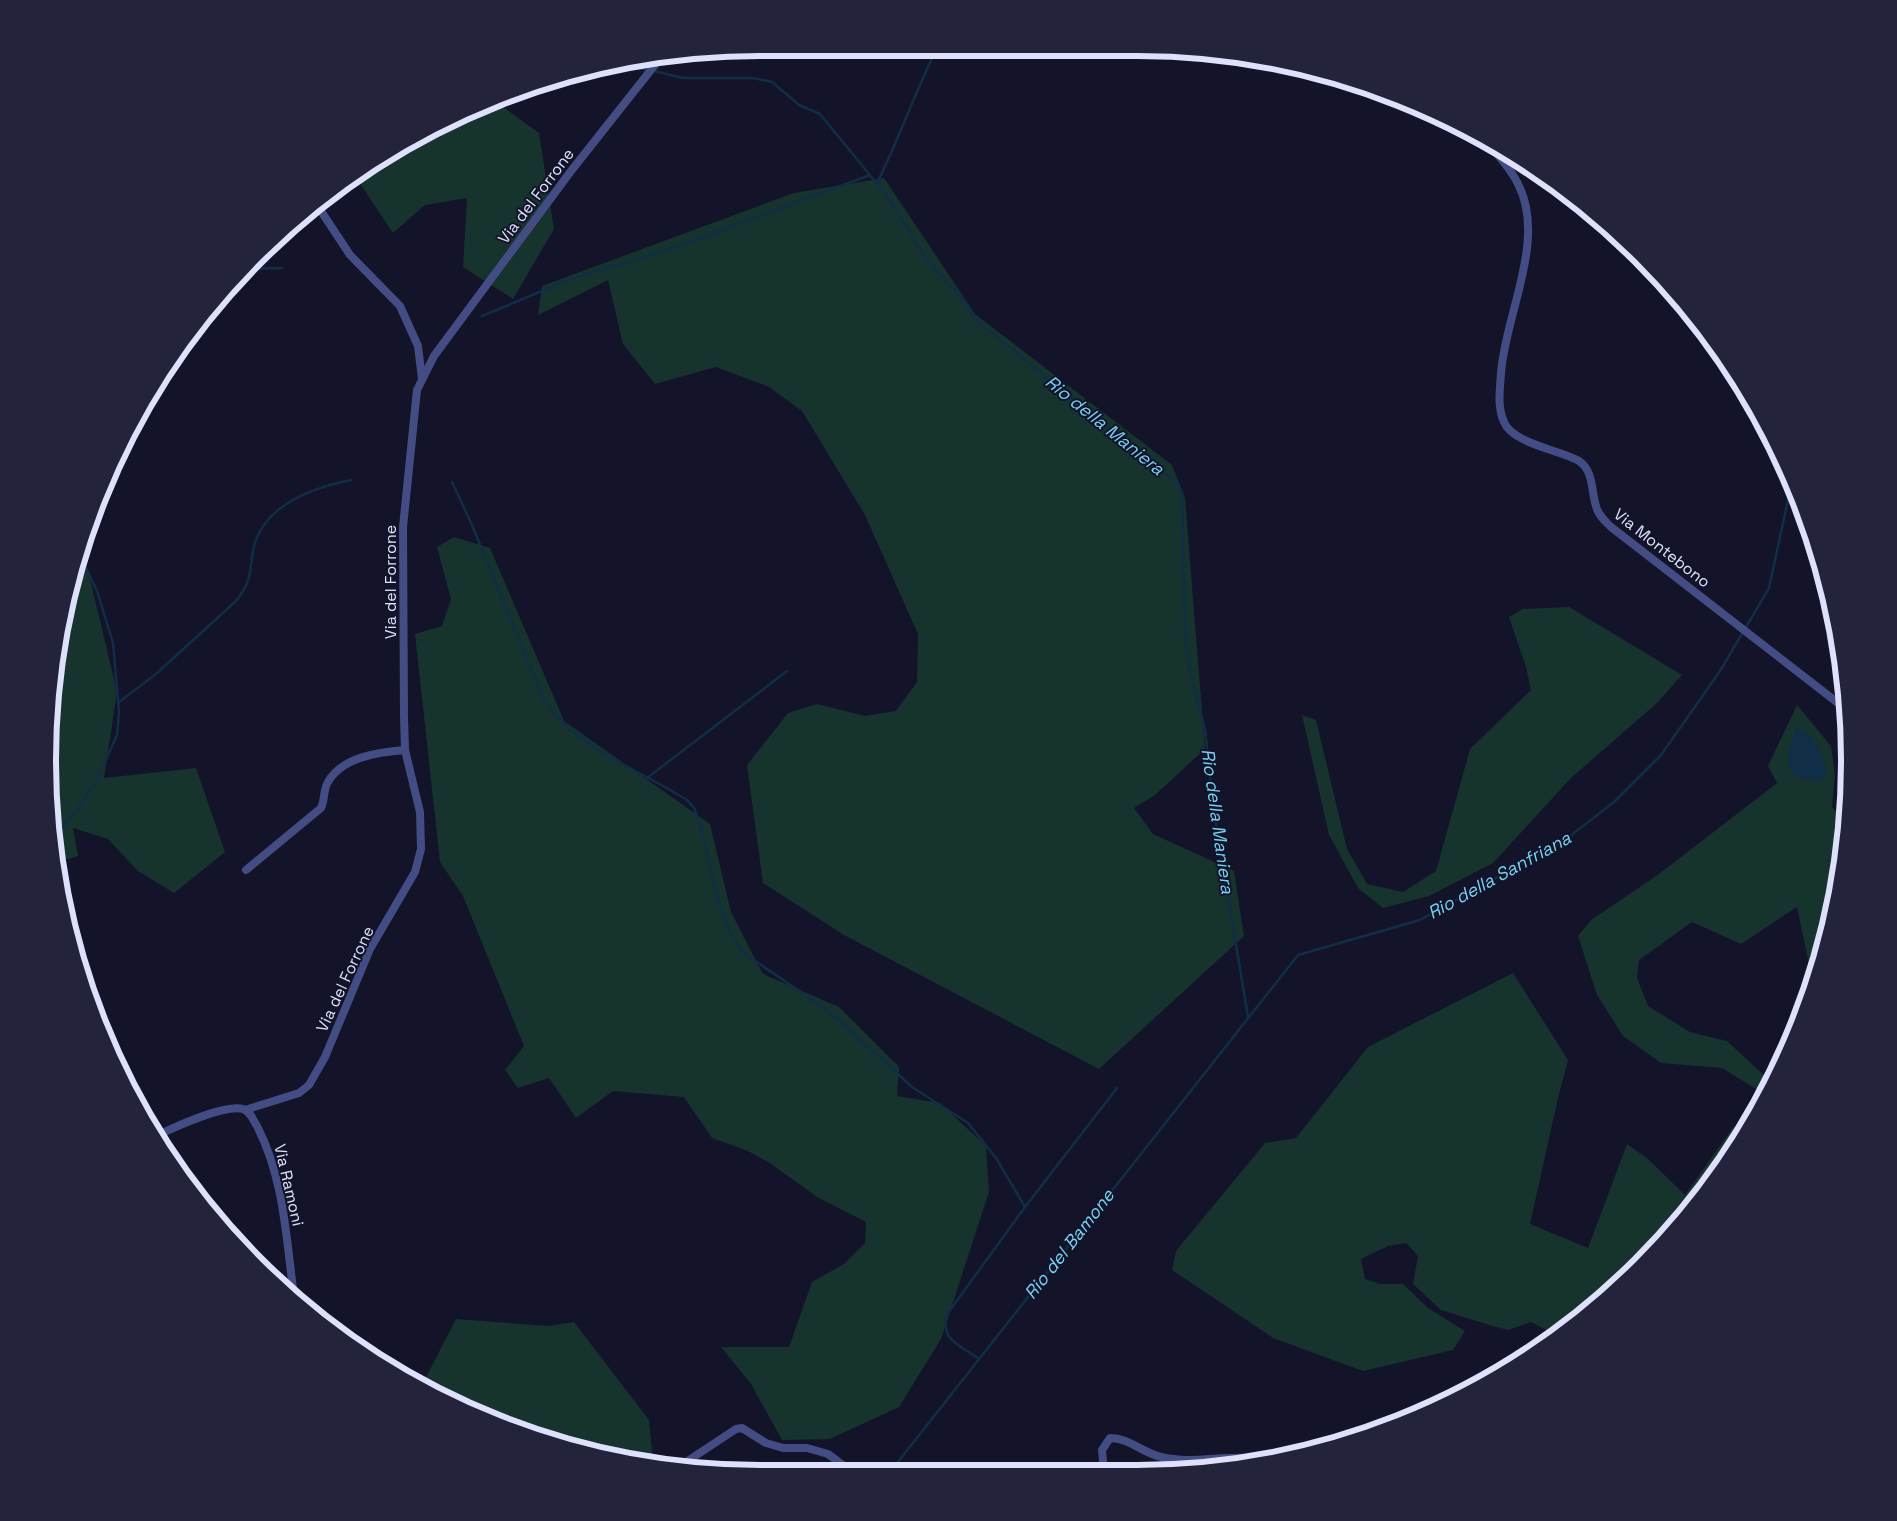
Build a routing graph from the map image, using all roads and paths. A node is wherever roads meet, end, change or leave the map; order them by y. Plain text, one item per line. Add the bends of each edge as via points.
1 (655, 64) edge
2 (1497, 156) edge
3 (321, 211) edge
4 (422, 379) junction
5 (1838, 703) edge
6 (405, 750) junction
7 (246, 870) dead end
8 (245, 1110) junction
9 (163, 1133) edge
10 (293, 1287) edge
11 (1217, 1460) edge
12 (688, 1461) edge
13 (843, 1465) edge
14 (1103, 1465) edge

1 - 4 street, Via del Forrone via 571,170 434,356
2 - 5 street, Via Montebono via 1519,184 1528,213 1524,262 1502,359 1500,411 1505,425 1516,436 1578,460 1586,467 1596,507 1611,527
3 - 4 street via 350,255 400,306 418,346
4 - 6 street, Via del Forrone via 416,390 402,527
6 - 7 street via 362,757 334,774 327,784 321,808
6 - 8 street, Via del Forrone via 420,812 421,849 415,872 370,949 325,1057 309,1085 299,1093
8 - 9 street via 226,1110
8 - 10 street, Via Ramoni via 269,1150 283,1207
11 - 14 street via 1159,1457 1110,1438 1102,1450
12 - 13 street via 742,1428 766,1443 828,1454

